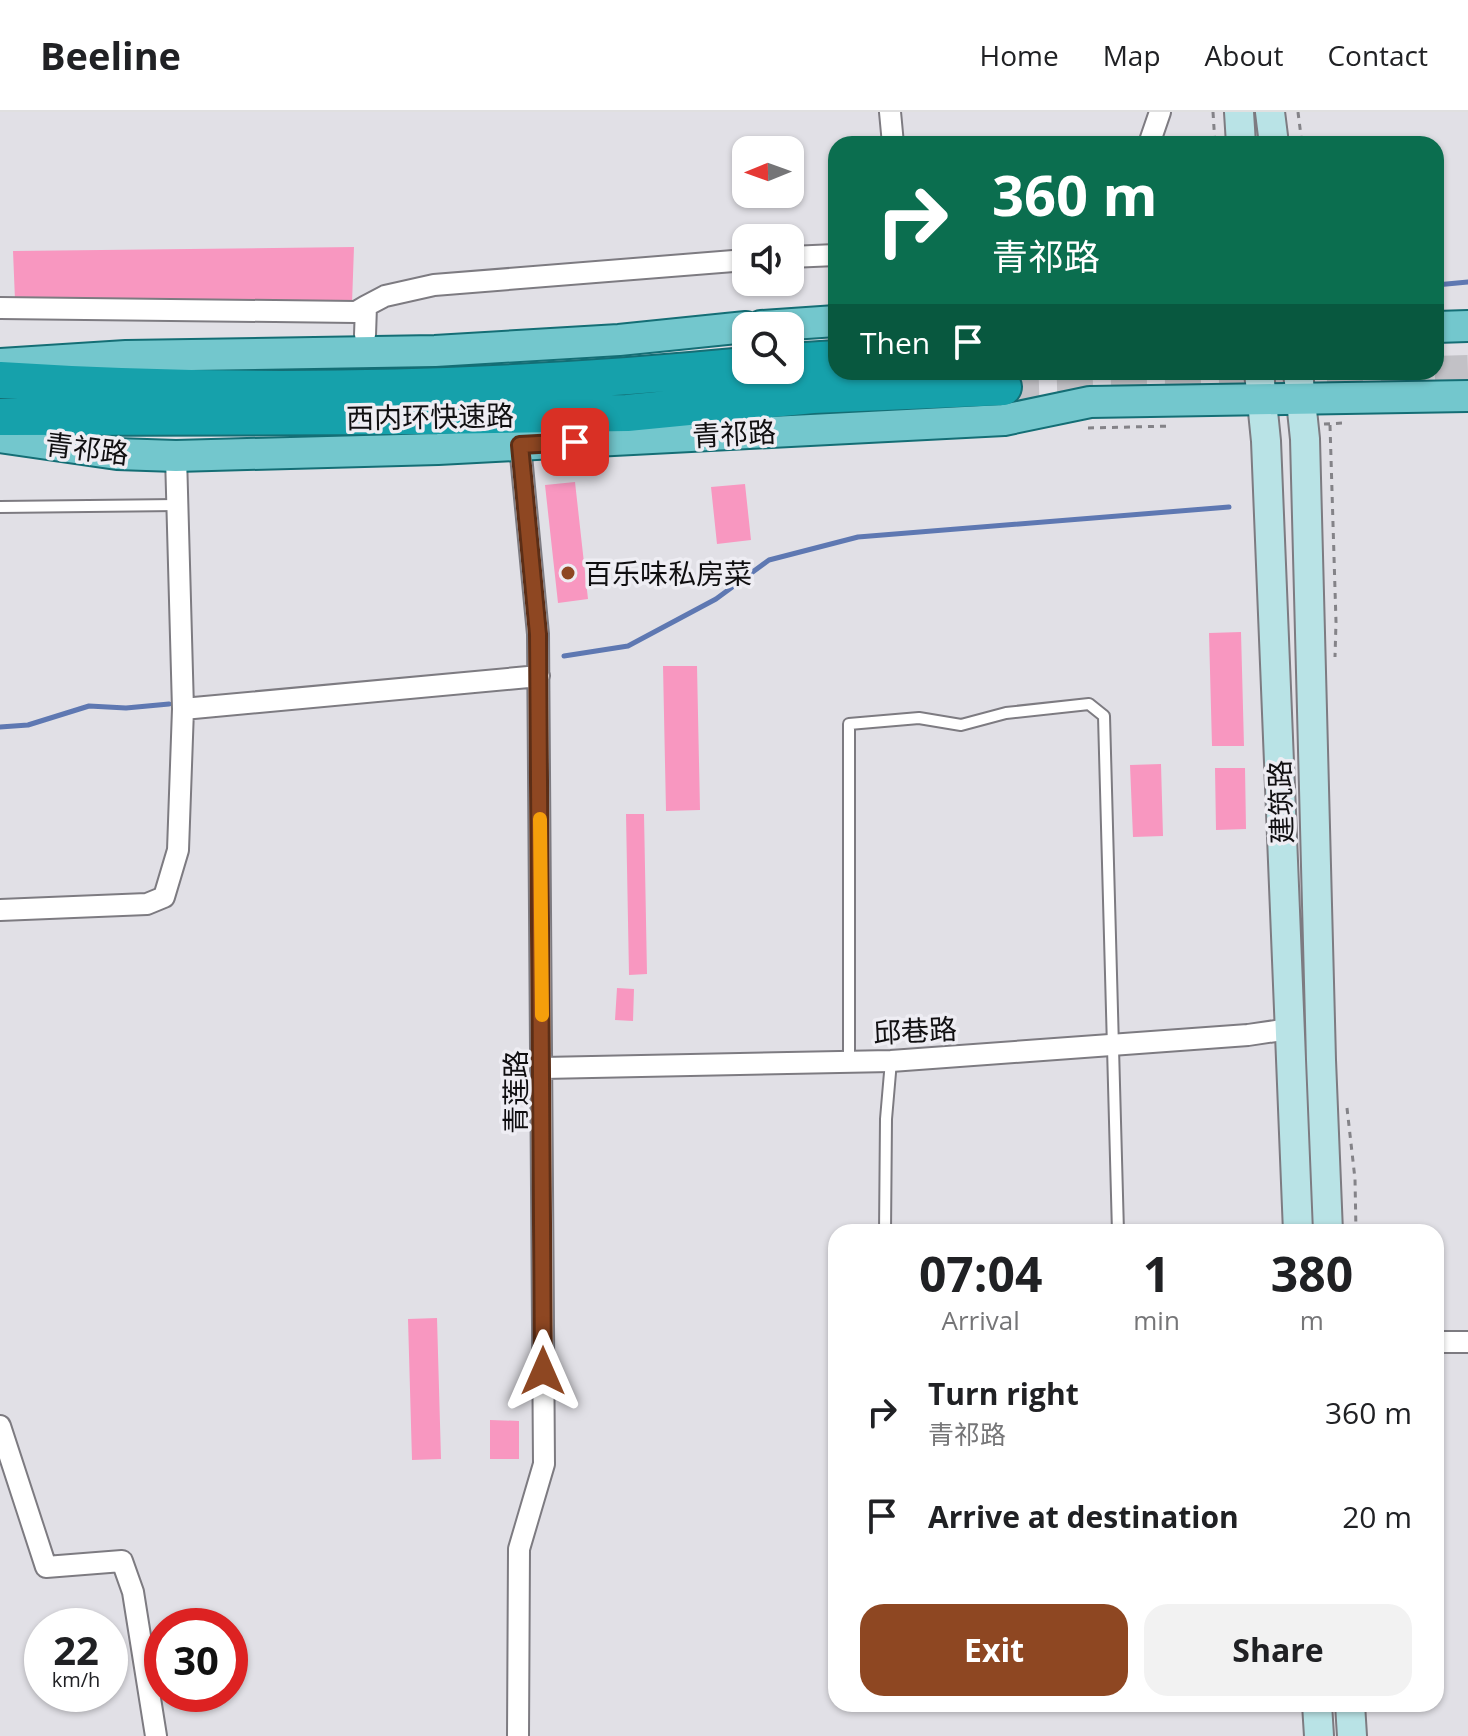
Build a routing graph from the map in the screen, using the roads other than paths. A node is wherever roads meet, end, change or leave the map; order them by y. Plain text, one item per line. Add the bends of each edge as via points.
1 (890, 112) edge
2 (1160, 112) edge
3 (1239, 112) edge
4 (1270, 112) edge
5 (892, 136) edge
6 (1152, 136) edge
7 (1240, 136) edge
8 (1273, 136) edge
9 (828, 255) edge
10 (804, 256) edge
11 (732, 261) edge
12 (366, 306) junction
13 (0, 308) edge
14 (828, 322) edge
15 (804, 323) edge
16 (1468, 326) edge
17 (1444, 327) edge
18 (732, 328) edge
19 (365, 335) dead end
20 (828, 360) edge
21 (804, 361) edge
22 (0, 364) edge
23 (732, 367) edge
24 (0, 380) edge
25 (1260, 385) edge
26 (1300, 386) edge
27 (1003, 387) tunnel mouth
28 (1468, 396) edge
29 (0, 417) edge
30 (0, 437) edge
31 (520, 445) junction
32 (176, 456) junction
33 (177, 505) junction
34 (0, 507) edge
35 (539, 676) junction
36 (183, 709) junction
37 (0, 910) edge
38 (1289, 1029) junction
39 (1113, 1045) junction
40 (849, 1061) junction
41 (891, 1061) junction
42 (543, 1068) junction
43 (885, 1224) edge
44 (1118, 1224) edge
45 (1298, 1224) edge
46 (1328, 1224) edge
47 (1444, 1342) edge
48 (1468, 1342) edge
49 (0, 1426) edge
50 (1318, 1712) edge
51 (1350, 1712) edge
52 (156, 1736) edge
53 (518, 1736) edge
54 (1319, 1736) edge
55 (1352, 1736) edge

1 - 5 street
2 - 6 street
3 - 7 main road
4 - 8 main road
9 - 10 street
11 - 12 street via 434,285
12 - 13 street via 356,312
12 - 19 street
14 - 15 main road
16 - 17 main road
18 - 22 main road via 435,351 126,356
20 - 21 highway
23 - 24 highway, 西内环快速路 via 437,388 127,388
25 - 26 main road, 青祁路
25 - 31 main road, 青祁路 via 1090,402 1004,420
25 - 38 main road, 建筑路 via 1268,472
26 - 28 main road, 青祁路
26 - 46 main road, 建筑路
27 - 29 highway, 西内环快速路 via 813,395 627,413
30 - 32 main road, 青祁路 via 117,454
31 - 32 main road, 青祁路
31 - 35 street, 青莲路
32 - 33 street
33 - 34 lane
33 - 36 street
35 - 36 street
35 - 42 street, 青莲路
36 - 37 street via 178,850 164,897 147,904
38 - 39 street, 邱巷路
38 - 45 main road, 建筑路
39 - 40 lane via 1104,716 1089,704 1006,713 961,725 919,718 849,724
39 - 41 street, 邱巷路
39 - 44 lane
40 - 41 street, 邱巷路
40 - 42 street, 邱巷路
41 - 43 lane
42 - 53 street, 青莲路 via 544,1464 519,1549
47 - 48 street
49 - 52 street via 46,1567 122,1561 133,1592
50 - 54 main road
51 - 55 main road

